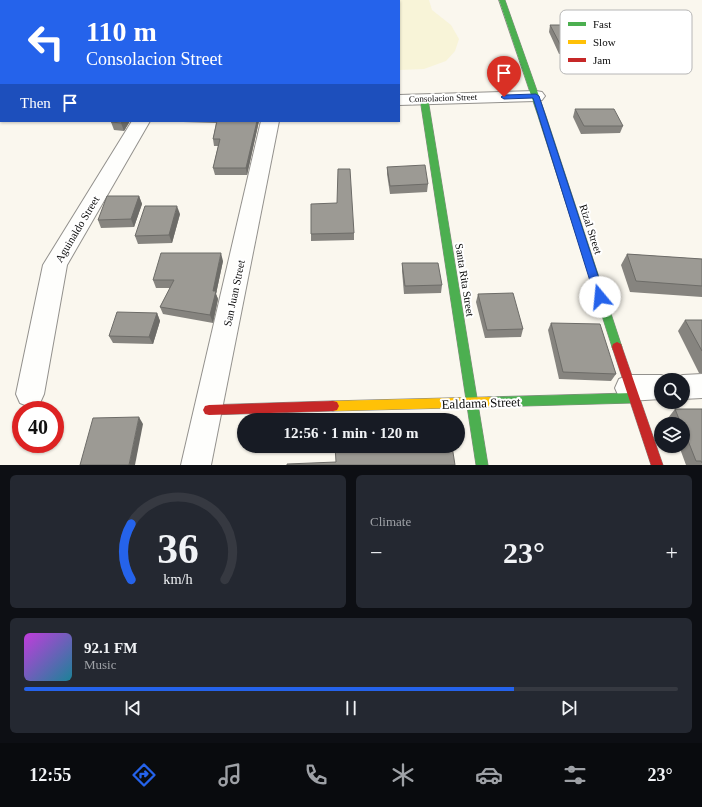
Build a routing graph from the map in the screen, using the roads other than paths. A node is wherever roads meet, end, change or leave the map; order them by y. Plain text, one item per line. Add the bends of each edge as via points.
1 (502, 0) edge
2 (536, 96) junction
3 (424, 99) junction
4 (400, 100) edge
5 (140, 122) edge
6 (270, 122) edge
7 (702, 386) edge
8 (690, 387) edge
9 (654, 388) edge
10 (631, 393) junction
11 (30, 394) dead end
12 (473, 404) junction
13 (209, 410) junction
14 (196, 465) edge
15 (482, 465) edge
16 (657, 465) edge

1 - 2 street, Rizal Street
2 - 3 street, Consolacion Street
2 - 10 street, Rizal Street
3 - 4 street, Consolacion Street
3 - 12 street, Santa Rita Street
5 - 11 street, Aguinaldo Street via 55,265
6 - 13 street, San Juan Street
7 - 8 street
9 - 10 street, Ealdama Street
10 - 12 street, Ealdama Street
10 - 16 street, Rizal Street
12 - 13 street, Ealdama Street
12 - 15 street, Santa Rita Street
13 - 14 street, San Juan Street

